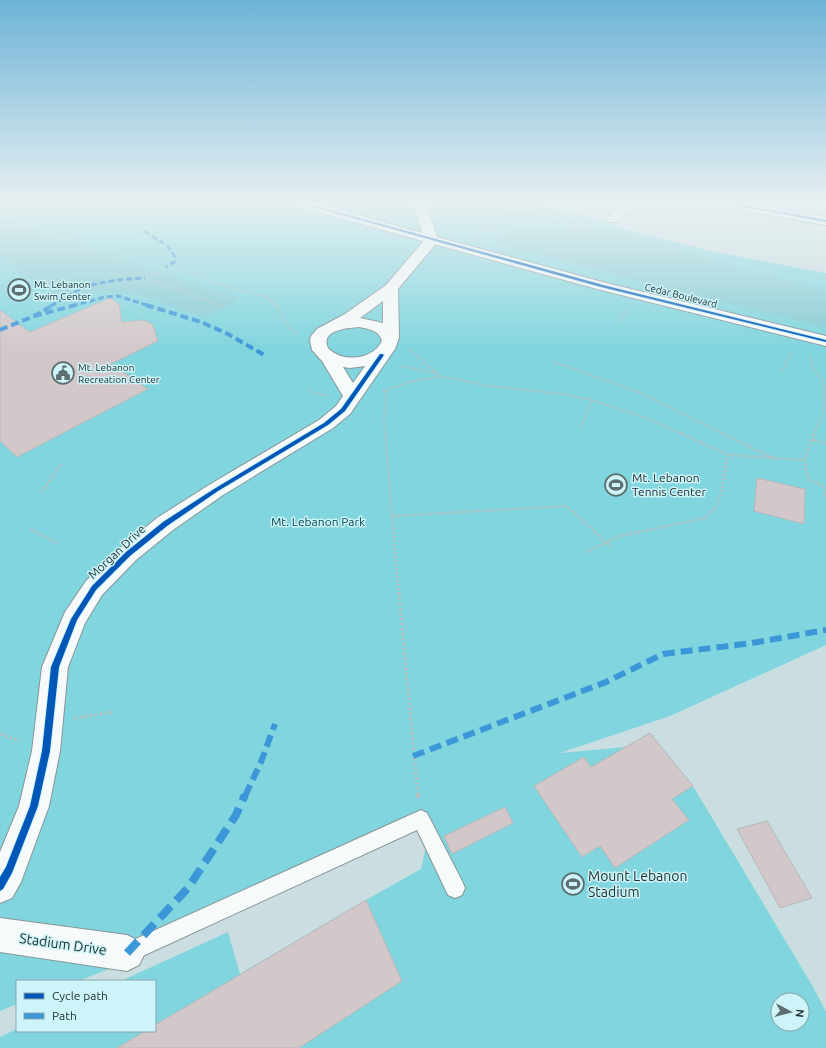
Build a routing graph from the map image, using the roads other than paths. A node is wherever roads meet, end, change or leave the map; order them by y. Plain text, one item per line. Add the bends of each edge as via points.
1 (422, 252) edge
2 (476, 252) edge
3 (391, 288) junction
4 (336, 325) junction
5 (820, 340) edge
6 (388, 345) junction
7 (329, 358) junction
8 (343, 397) junction
9 (0, 886) edge
10 (455, 888) dead end
11 (0, 935) edge
12 (127, 953) joint

1 - 3 street
2 - 5 street, Cedar Boulevard
3 - 4 street
3 - 6 street
4 - 6 street via 359,322 370,324 387,332
4 - 7 street via 327,329 317,341 322,353
6 - 7 street via 362,362 350,363
6 - 8 street, Morgan Drive
7 - 8 street
8 - 9 street, Morgan Drive via 343,410 326,424 165,524 128,554 94,588 74,619 55,667 46,751 34,806 10,870
10 - 12 lane via 421,818
11 - 12 street, Stadium Drive

